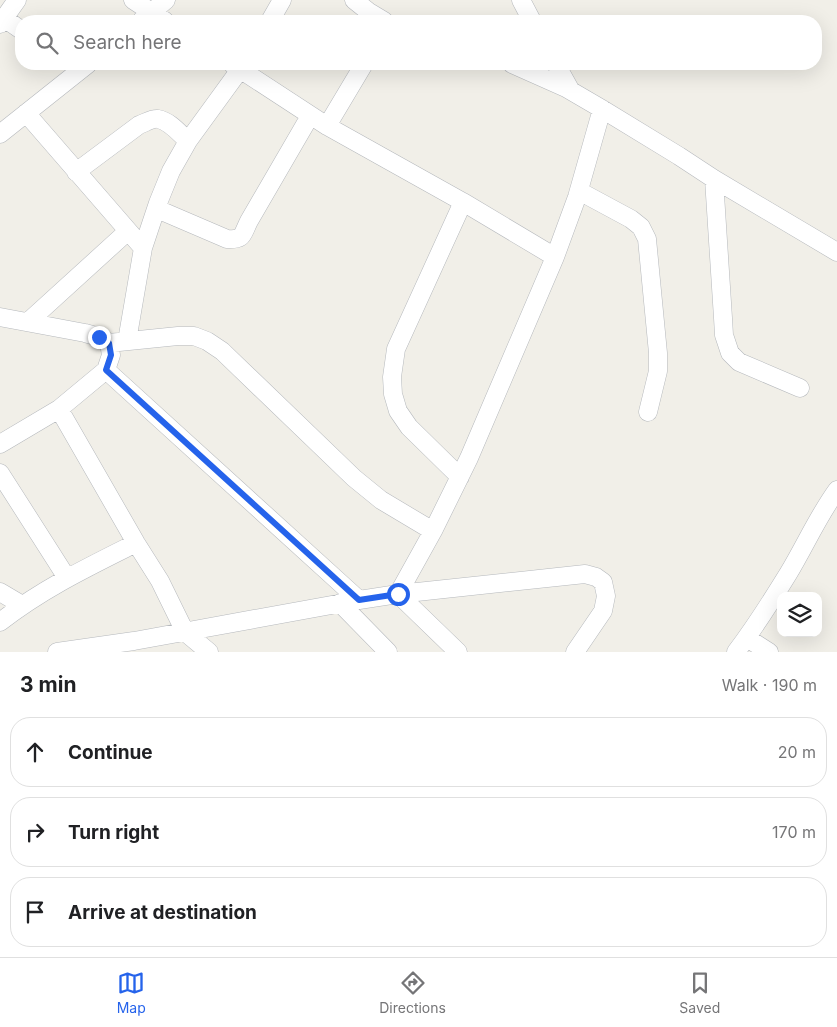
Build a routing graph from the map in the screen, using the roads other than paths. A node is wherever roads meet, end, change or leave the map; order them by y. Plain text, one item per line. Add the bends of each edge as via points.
1 (17, 0) edge
2 (133, 0) edge
3 (166, 0) edge
4 (282, 0) edge
5 (354, 0) edge
6 (521, 0) edge
7 (150, 15) edge
8 (155, 15) edge
9 (273, 15) edge
10 (374, 15) edge
11 (529, 15) edge
12 (2, 21) edge
13 (15, 27) edge
14 (75, 70) edge
15 (236, 70) edge
16 (245, 70) edge
17 (360, 70) edge
18 (525, 70) edge
19 (559, 70) edge
20 (571, 91) junction
21 (602, 109) junction
22 (26, 113) junction
23 (310, 116) junction
24 (326, 126) junction
25 (0, 134) edge
26 (188, 141) junction
27 (76, 172) junction
28 (714, 179) junction
29 (579, 191) junction
30 (463, 202) junction
31 (157, 209) junction
32 (128, 231) junction
33 (143, 248) junction
34 (837, 252) edge
35 (555, 257) junction
36 (0, 317) edge
37 (28, 322) junction
38 (127, 342) junction
39 (109, 343) junction
40 (106, 370) junction
41 (800, 388) dead end
42 (59, 409) junction
43 (648, 412) dead end
44 (0, 444) edge
45 (0, 473) edge
46 (460, 477) junction
47 (837, 490) edge
48 (433, 531) junction
49 (136, 543) junction
50 (67, 578) junction
51 (0, 592) edge
52 (398, 594) junction
53 (359, 600) junction
54 (340, 603) junction
55 (22, 605) junction
56 (0, 622) edge
57 (185, 632) junction
58 (742, 645) edge
59 (57, 652) edge
60 (209, 652) edge
61 (388, 652) edge
62 (458, 652) edge
63 (575, 652) edge
64 (770, 652) edge

1 - 12 street
2 - 7 street
3 - 8 street
4 - 9 street
5 - 10 street
6 - 11 street
12 - 13 street
14 - 22 street
15 - 26 street
16 - 23 street
17 - 24 street
18 - 20 street
19 - 20 street
20 - 21 street
21 - 28 street
21 - 29 street
22 - 25 street
22 - 27 street
23 - 24 street
23 - 31 street via 237,240 227,239
24 - 30 street
26 - 27 street via 167,123 150,120
26 - 31 street via 171,171
27 - 32 street
28 - 34 street
28 - 41 street via 722,318 730,353 738,362
29 - 35 street
29 - 43 street via 631,219 641,227 647,239 658,353 658,371
30 - 35 street
30 - 46 street via 396,349 392,378 398,411 409,427
31 - 33 street
32 - 33 street
32 - 37 street
33 - 38 street
35 - 46 street
36 - 37 street
37 - 39 street via 85,333
38 - 39 street
38 - 48 street via 194,336 222,350 354,478 382,500
39 - 40 street via 111,355
40 - 42 street
40 - 53 street
42 - 44 street
42 - 49 street
45 - 50 street
46 - 48 street
47 - 58 street
48 - 52 street
49 - 50 street
49 - 57 street via 160,581
50 - 55 street
51 - 55 street
52 - 53 street
52 - 62 street
52 - 63 street via 585,574 596,577 603,582 606,596 603,611
53 - 54 street
54 - 57 street
54 - 61 street
55 - 56 street
57 - 59 street
57 - 60 street
58 - 64 street

